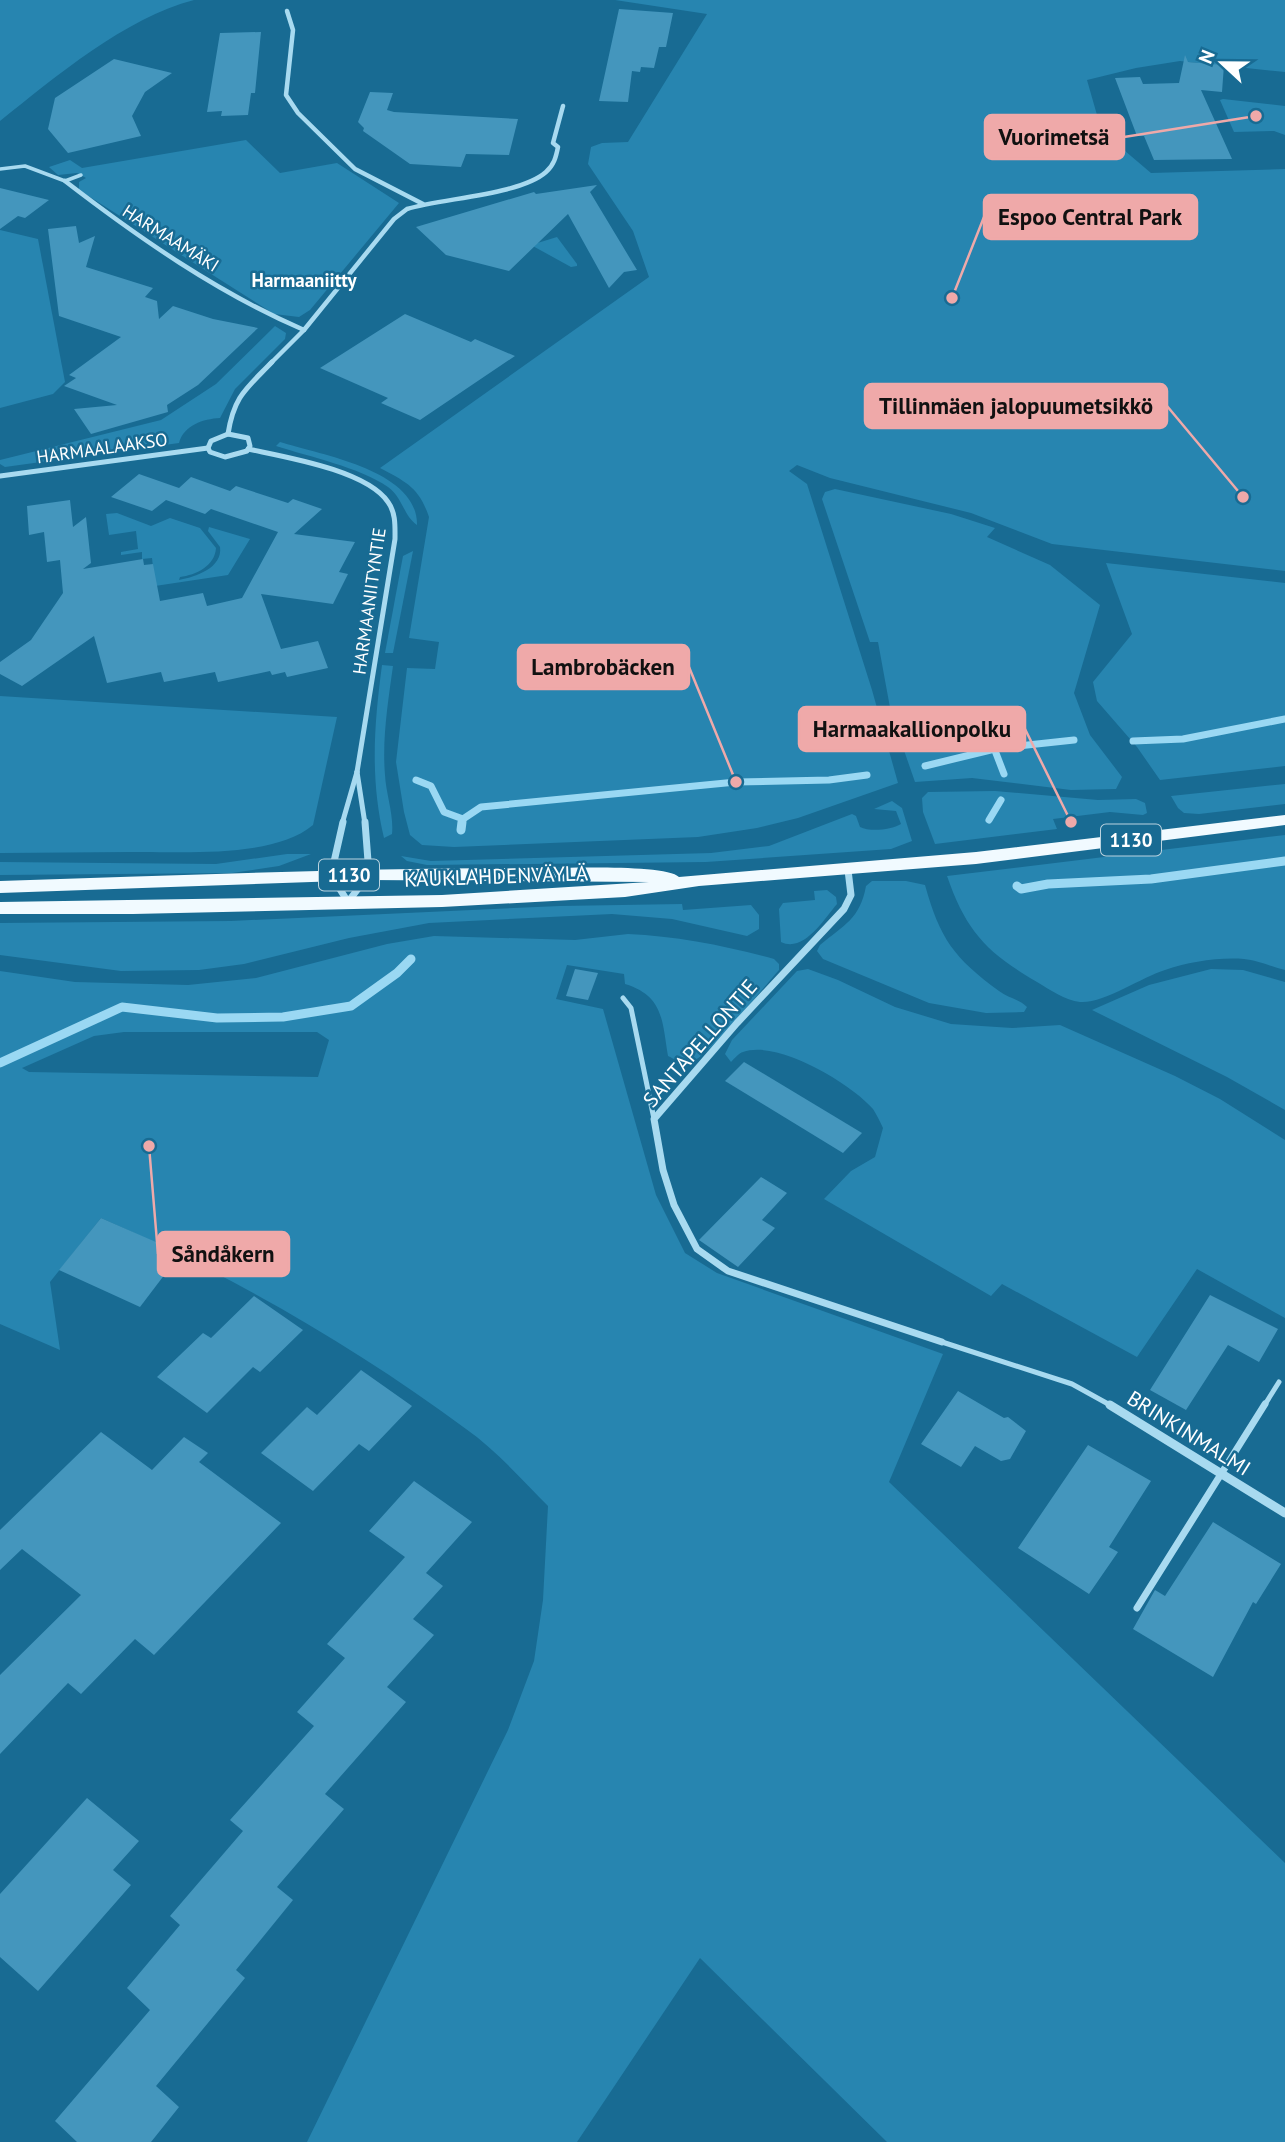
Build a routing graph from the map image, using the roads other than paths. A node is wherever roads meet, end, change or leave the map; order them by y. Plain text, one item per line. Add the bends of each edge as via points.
1 (287, 11) dead end
2 (563, 106) dead end
3 (0, 169) edge
4 (81, 174) dead end
5 (65, 181) junction
6 (423, 204) junction
7 (304, 330) junction
8 (228, 434) junction
9 (208, 448) junction
10 (248, 449) junction
11 (0, 476) edge
12 (357, 772) junction
13 (1285, 820) edge
14 (848, 870) junction
15 (369, 874) junction
16 (331, 875) junction
17 (699, 880) junction
18 (0, 887) edge
19 (348, 902) junction
20 (0, 908) edge
21 (622, 999) dead end
22 (654, 1119) junction
23 (942, 1342) joint
24 (1279, 1382) dead end
25 (1110, 1405) joint
26 (1220, 1473) junction
27 (1285, 1513) edge
28 (1137, 1608) dead end

1 - 6 street via 293,30 286,95 298,113 355,169
2 - 6 street via 553,143 558,147 554,164 545,174
3 - 5 lane via 27,163
4 - 5 lane
5 - 7 street, HARMAAMÄKI via 114,219 253,308
6 - 7 street via 394,219
7 - 8 street via 242,393 232,409
8 - 9 street via 215,438
8 - 10 street, HARMAANIITYNTIE via 247,438
9 - 10 street, HARMAANIITYNTIE via 225,457
9 - 11 street, HARMAALAAKSO
10 - 12 street, HARMAANIITYNTIE via 308,463 370,487 386,498 395,515 395,539
12 - 15 street, HARMAANIITYNTIE
12 - 16 street, HARMAANIITYNTIE
13 - 14 main road, KAUKLAHDENVÄYLÄ / 1130
14 - 17 main road, KAUKLAHDENVÄYLÄ / 1130
14 - 22 street, SANTAPELLONTIE via 851,895 844,909
15 - 16 main road, KAUKLAHDENVÄYLÄ / 1130
15 - 17 main road, KAUKLAHDENVÄYLÄ / 1130 via 627,874
15 - 19 street
16 - 18 main road, KAUKLAHDENVÄYLÄ / 1130
16 - 19 street
17 - 19 main road, KAUKLAHDENVÄYLÄ / 1130 via 625,891
19 - 20 main road, KAUKLAHDENVÄYLÄ / 1130
21 - 22 lane via 631,1008
22 - 23 street, SANTAPELLONTIE via 674,1205 697,1249 728,1272
23 - 25 lane via 1072,1384
24 - 26 lane
25 - 26 street, BRINKINMALMI
26 - 27 street, BRINKINMALMI
26 - 28 lane

